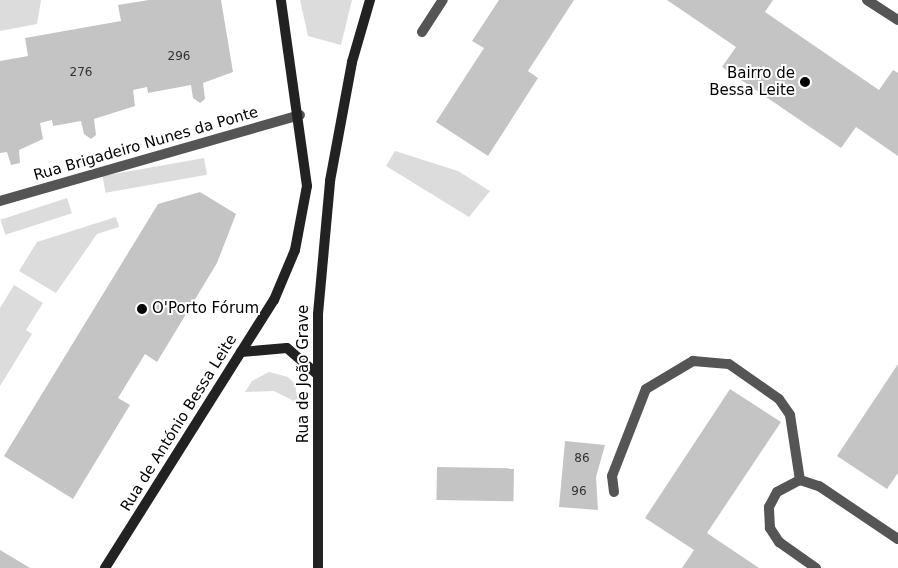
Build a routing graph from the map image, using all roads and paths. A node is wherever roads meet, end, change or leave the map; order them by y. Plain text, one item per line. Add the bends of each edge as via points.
1 (281, 0) edge
2 (370, 0) edge
3 (443, 0) edge
4 (868, 0) edge
5 (898, 20) edge
6 (422, 32) dead end
7 (300, 116) junction
8 (0, 201) edge
9 (241, 352) junction
10 (317, 374) junction
11 (800, 480) junction
12 (614, 492) dead end
13 (898, 538) edge
14 (106, 568) edge
15 (318, 568) edge
16 (816, 568) edge

1 - 7 main road, Rua de António Bessa Leite
2 - 10 main road, Rua de João Grave via 352,62 330,181 318,314
3 - 6 street
4 - 5 street
7 - 8 street, Rua Brigadeiro Nunes da Ponte
7 - 9 main road, Rua de António Bessa Leite via 307,186 295,250 274,300
9 - 10 main road via 287,348
9 - 14 main road, Rua de António Bessa Leite
10 - 15 main road, Rua de João Grave
11 - 12 street via 790,415 780,399 729,364 693,361 646,389 612,476
11 - 13 street via 819,486
11 - 16 street via 777,492 769,506 770,528 778,542

